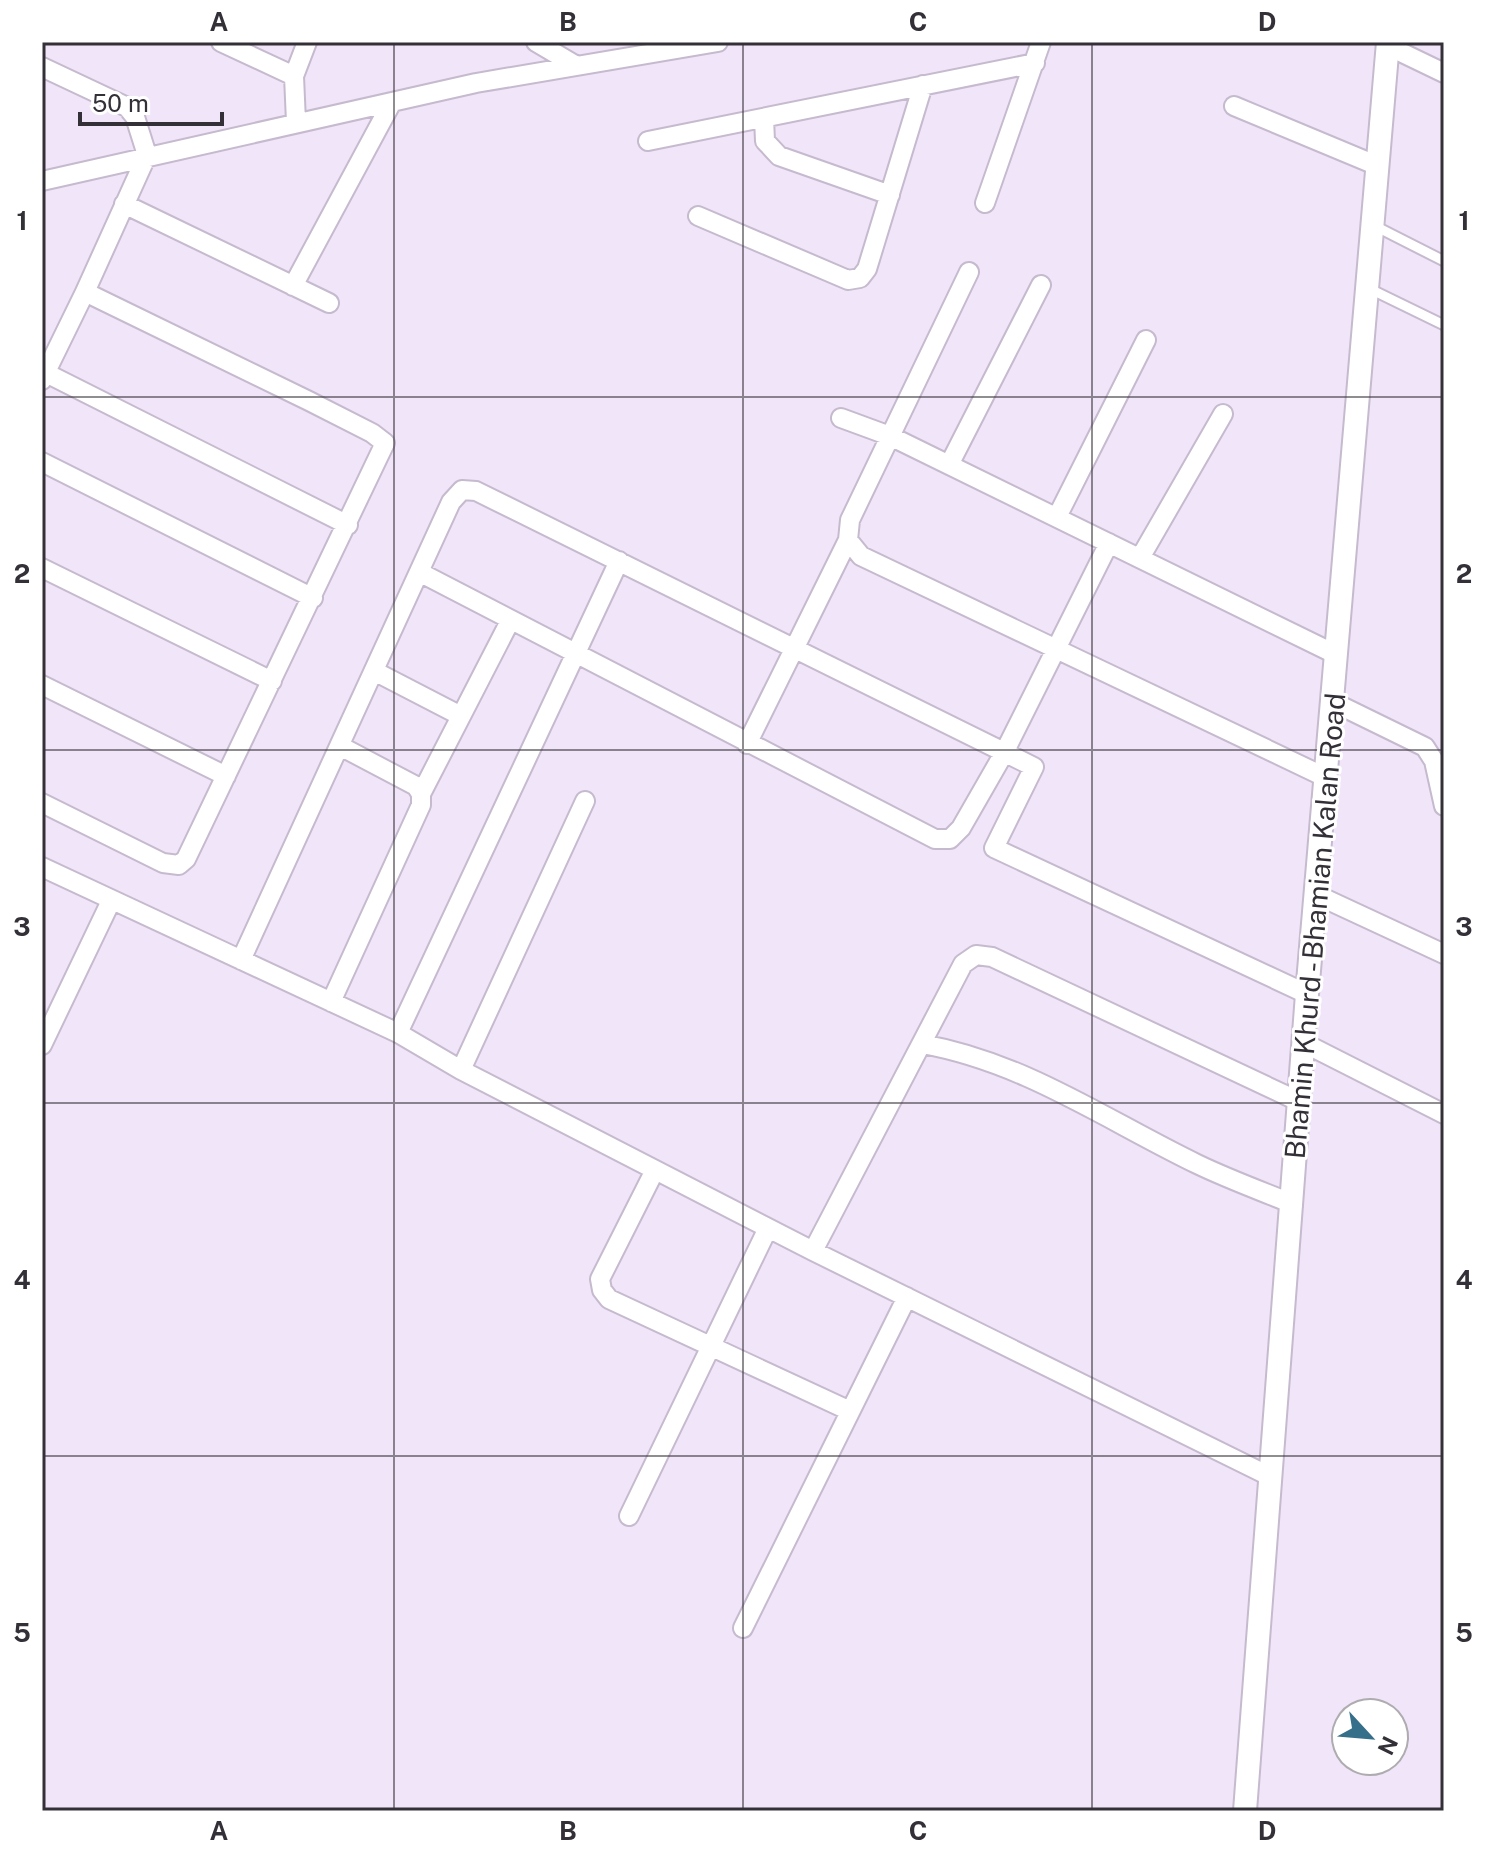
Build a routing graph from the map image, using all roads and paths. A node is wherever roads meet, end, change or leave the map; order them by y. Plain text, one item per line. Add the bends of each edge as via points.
1 (221, 42) edge
2 (307, 42) edge
3 (536, 42) edge
4 (718, 42) edge
5 (1041, 42) edge
6 (1388, 44) edge
7 (1035, 63) junction
8 (575, 65) junction
9 (42, 67) edge
10 (1444, 73) edge
11 (294, 76) junction
12 (923, 85) junction
13 (392, 102) junction
14 (1234, 106) dead end
15 (764, 118) junction
16 (296, 122) junction
17 (648, 141) dead end
18 (147, 155) junction
19 (1378, 166) junction
20 (42, 181) edge
21 (890, 195) junction
22 (985, 203) dead end
23 (124, 204) junction
24 (698, 216) dead end
25 (1373, 225) junction
26 (1444, 261) edge
27 (969, 272) dead end
28 (1041, 285) dead end
29 (293, 286) junction
30 (1368, 288) junction
31 (85, 292) junction
32 (329, 303) dead end
33 (1444, 325) edge
34 (1146, 340) dead end
35 (43, 375) edge
36 (1223, 414) dead end
37 (841, 418) dead end
38 (890, 436) junction
39 (42, 462) edge
40 (949, 465) junction
41 (1057, 517) junction
42 (348, 525) junction
43 (848, 540) junction
44 (1109, 543) junction
45 (1140, 558) junction
46 (619, 561) junction
47 (42, 568) edge
48 (419, 572) junction
49 (313, 598) junction
50 (510, 621) junction
51 (793, 648) junction
52 (1055, 650) junction
53 (574, 654) junction
54 (1337, 655) junction
55 (374, 671) junction
56 (272, 681) junction
57 (42, 685) edge
58 (1333, 702) junction
59 (461, 716) junction
60 (747, 744) junction
61 (340, 746) junction
62 (1004, 753) junction
63 (226, 776) junction
64 (1327, 778) junction
65 (421, 794) junction
66 (585, 801) dead end
67 (42, 803) edge
68 (1444, 806) edge
69 (42, 867) edge
70 (1317, 895) junction
71 (111, 901) junction
72 (1444, 954) edge
73 (241, 960) junction
74 (1307, 994) junction
75 (331, 1002) junction
76 (398, 1033) junction
77 (1304, 1043) junction
78 (922, 1044) junction
79 (42, 1045) edge
80 (461, 1070) junction
81 (1298, 1101) junction
82 (1444, 1114) edge
83 (655, 1170) junction
84 (1293, 1204) junction
85 (768, 1228) junction
86 (813, 1251) junction
87 (907, 1297) junction
88 (710, 1349) junction
89 (850, 1411) junction
90 (1271, 1477) junction
91 (629, 1516) dead end
92 (743, 1628) dead end
93 (1245, 1811) edge

1 - 11 street
2 - 11 street
3 - 8 street
4 - 8 street
5 - 7 street
6 - 10 street
6 - 19 street, Bhamin Khurd - Bhamian Kalan Road
7 - 12 street
7 - 22 street
8 - 13 street
9 - 18 street via 127,107
11 - 16 street
12 - 15 street
12 - 21 street
13 - 16 street
13 - 29 street
14 - 19 street
15 - 17 street
15 - 21 street via 765,141 779,156
16 - 18 street
18 - 20 street
18 - 23 street
19 - 25 street, Bhamin Khurd - Bhamian Kalan Road
21 - 24 street via 867,269 860,278 848,280
23 - 29 street
23 - 31 street
25 - 26 lane
25 - 30 street, Bhamin Khurd - Bhamian Kalan Road
27 - 38 street
28 - 40 street
29 - 32 street
30 - 33 lane
30 - 54 street, Bhamin Khurd - Bhamian Kalan Road
31 - 35 street
31 - 42 street via 381,438 384,452
34 - 41 street
35 - 42 street
36 - 45 street
37 - 38 street
38 - 40 street
38 - 43 street via 850,520
39 - 49 street
40 - 41 street
41 - 44 street
42 - 49 street
43 - 51 street
43 - 52 street via 861,556
44 - 45 street
44 - 52 street
45 - 54 street
46 - 48 street via 476,491 462,490 451,502
46 - 51 street
46 - 53 street
47 - 56 street
48 - 50 street
48 - 55 street
49 - 56 street
50 - 53 street
50 - 59 street
51 - 60 street
51 - 62 street
52 - 62 street
52 - 64 street
53 - 60 street
53 - 76 street
54 - 58 street, Bhamin Khurd - Bhamian Kalan Road
55 - 59 street
55 - 61 street
56 - 63 street
57 - 63 street
58 - 64 street, Bhamin Khurd - Bhamian Kalan Road
58 - 68 street via 1425,747 1434,761
59 - 65 street
60 - 62 street via 935,839 950,839 961,828
61 - 65 street via 416,786
61 - 73 street
62 - 74 street via 1034,767 994,848
63 - 67 street via 186,859 172,866
64 - 70 street, Bhamin Khurd - Bhamian Kalan Road
65 - 75 street via 421,805
66 - 80 street
69 - 71 street
70 - 72 street
70 - 74 street, Bhamin Khurd - Bhamian Kalan Road
71 - 73 street
71 - 79 street
73 - 75 street
74 - 77 street, Bhamin Khurd - Bhamian Kalan Road
75 - 76 street
76 - 80 street
77 - 81 street, Bhamin Khurd - Bhamian Kalan Road
77 - 82 street
78 - 81 street via 963,964 976,955 992,957
78 - 84 street via 1009,1067 1196,1164
78 - 86 street
80 - 83 street
81 - 84 street, Bhamin Khurd - Bhamian Kalan Road
83 - 85 street
83 - 88 street via 600,1279 602,1290 609,1299
84 - 90 street, Bhamin Khurd - Bhamian Kalan Road
85 - 86 street
85 - 88 street
86 - 87 street
87 - 89 street
87 - 90 street
88 - 89 street
88 - 91 street
89 - 92 street
90 - 93 street, Bhamin Khurd - Bhamian Kalan Road

